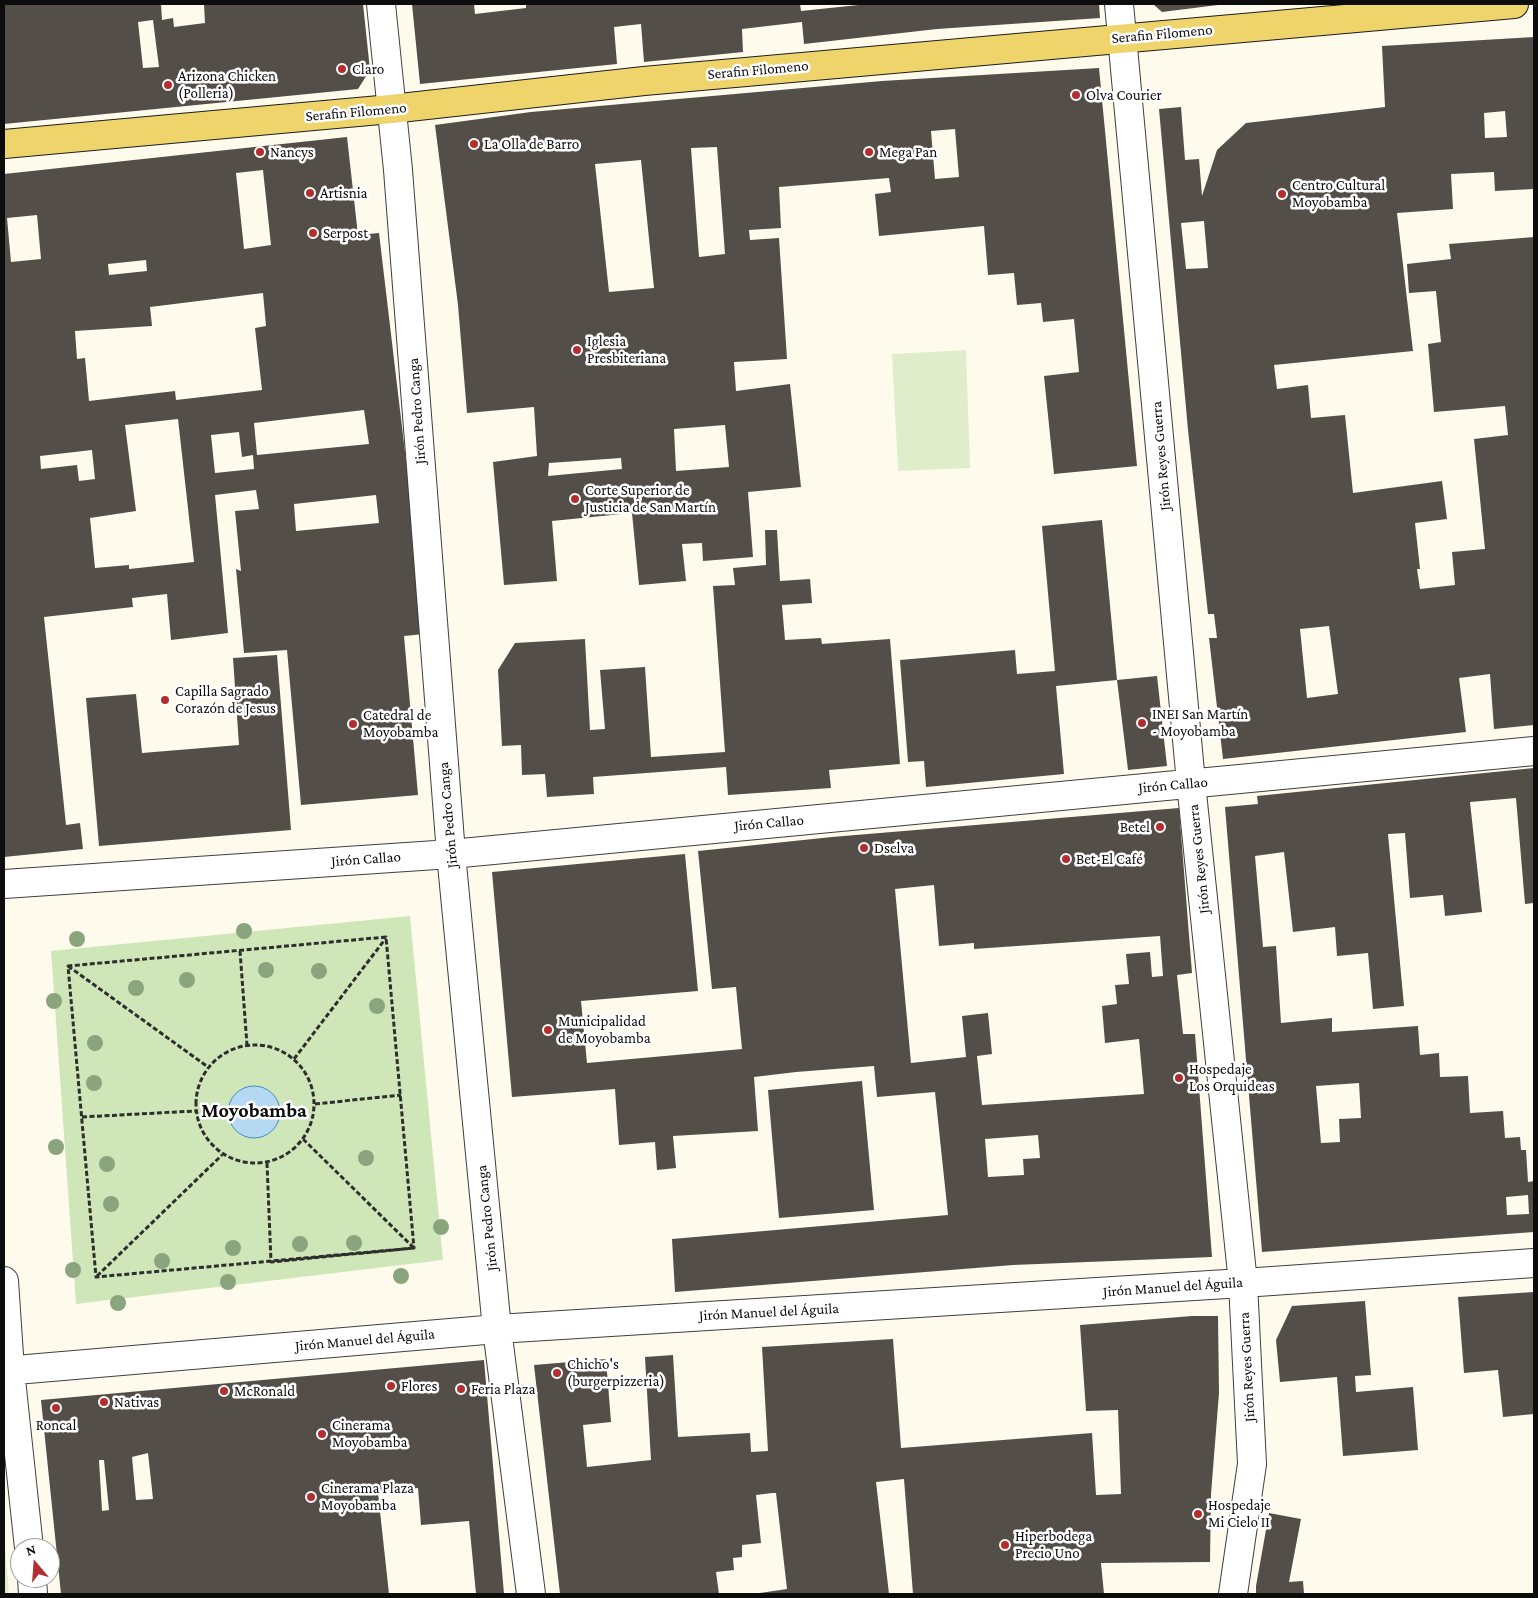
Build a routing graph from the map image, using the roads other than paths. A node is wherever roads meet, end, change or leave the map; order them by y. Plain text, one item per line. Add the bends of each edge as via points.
1 (381, 4) edge
2 (1119, 4) edge
3 (1514, 4) edge
4 (1122, 37) junction
5 (391, 109) junction
6 (4, 144) edge
7 (1534, 751) edge
8 (1191, 783) junction
9 (451, 854) junction
10 (4, 884) edge
11 (1534, 1263) edge
12 (4, 1281) edge
13 (1242, 1283) junction
14 (498, 1329) junction
15 (7, 1371) edge
16 (27, 1538) edge
17 (532, 1594) edge
18 (1233, 1594) edge

1 - 5 street, Jirón Pedro Canga
2 - 4 street, Jirón Reyes Guerra
3 - 4 main road, Serafin Filomeno
4 - 5 main road, Serafin Filomeno via 654,80
4 - 8 street, Jirón Reyes Guerra
5 - 6 main road, Serafin Filomeno
5 - 9 street, Jirón Pedro Canga
7 - 8 street, Jirón Callao
8 - 9 street, Jirón Callao
8 - 13 street, Jirón Reyes Guerra
9 - 10 street, Jirón Callao
9 - 14 street, Jirón Pedro Canga
11 - 13 street, Jirón Manuel del Águila
12 - 15 street
13 - 14 street, Jirón Manuel del Águila
13 - 18 street, Jirón Reyes Guerra via 1252,1464
14 - 15 street, Jirón Manuel del Águila
14 - 17 street, Jirón Pedro Canga
15 - 16 street

